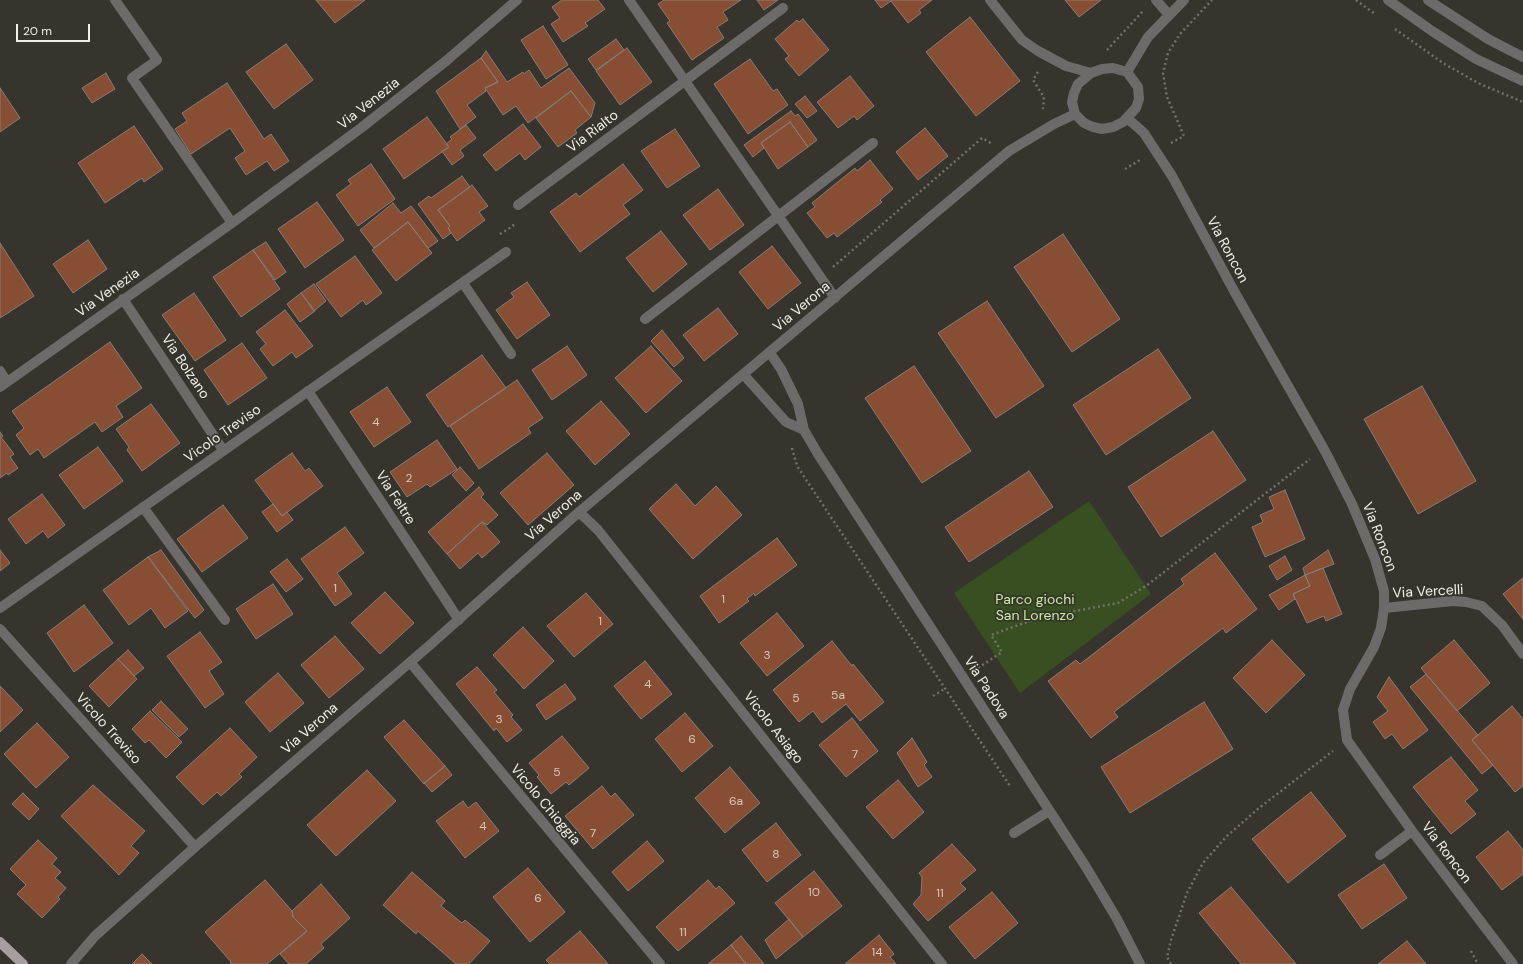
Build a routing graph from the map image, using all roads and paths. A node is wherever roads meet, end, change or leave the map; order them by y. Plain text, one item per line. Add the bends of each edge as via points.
1 (115, 0) edge
2 (517, 0) edge
3 (629, 0) edge
4 (990, 0) edge
5 (1184, 0) edge
6 (1212, 0) edge
7 (1388, 0) edge
8 (1428, 0) edge
9 (1151, 3) edge
10 (783, 8) dead end
11 (1169, 15) junction
12 (1101, 52) dead end
13 (1523, 57) edge
14 (1091, 72) junction
15 (1126, 72) junction
16 (685, 80) junction
17 (1032, 80) dead end
18 (1523, 81) edge
19 (1041, 113) dead end
20 (1075, 114) junction
21 (1127, 118) junction
22 (1184, 136) dead end
23 (873, 143) dead end
24 (993, 145) dead end
25 (518, 205) joint
26 (779, 216) junction
27 (232, 223) junction
28 (506, 252) joint
29 (821, 277) junction
30 (463, 283) junction
31 (835, 298) junction
32 (123, 299) junction
33 (645, 319) dead end
34 (770, 353) junction
35 (511, 354) dead end
36 (0, 371) edge
37 (744, 375) junction
38 (3, 384) edge
39 (308, 391) junction
40 (804, 430) junction
41 (223, 450) junction
42 (1311, 458) dead end
43 (797, 466) dead end
44 (143, 507) junction
45 (579, 512) junction
46 (0, 608) edge
47 (1384, 608) junction
48 (225, 620) dead end
49 (459, 620) junction
50 (0, 629) edge
51 (1523, 654) edge
52 (996, 656) dead end
53 (410, 662) junction
54 (1336, 749) dead end
55 (1010, 786) dead end
56 (1049, 811) junction
57 (1412, 832) junction
58 (1014, 833) dead end
59 (195, 847) junction
60 (1380, 855) dead end
61 (0, 942) edge
62 (1471, 951) dead end
63 (23, 964) edge
64 (70, 964) edge
65 (660, 964) edge
66 (942, 964) edge
67 (1140, 964) edge
68 (1171, 964) edge
69 (1478, 964) edge
70 (1512, 964) edge

1 - 27 street via 157,60 132,78
2 - 27 street, Via Venezia via 446,61 361,128
3 - 16 street
4 - 14 street via 1027,44 1066,66
5 - 11 street
6 - 22 path via 1180,34 1168,53 1163,73 1167,98
7 - 18 street via 1476,59
8 - 13 street via 1488,39
9 - 11 street
9 - 12 path via 1107,50
10 - 16 street, Via Rialto
11 - 15 street via 1148,38
14 - 15 street via 1113,68
14 - 20 street via 1078,84 1074,93 1072,102
15 - 21 street via 1138,88 1139,99 1136,108
16 - 25 street, Via Rialto
16 - 26 street
17 - 19 path via 1044,97
20 - 21 street via 1084,123 1102,129 1113,127
20 - 31 street, Via Verona via 1010,151
21 - 47 street, Via Roncon via 1144,133 1172,176 1325,451 1352,504 1375,559 1384,591
23 - 26 street
24 - 29 path via 982,138
25 - 28 path via 512,226 495,238
26 - 29 street
26 - 33 street
27 - 32 street, Via Venezia
28 - 30 street, Vicolo Treviso
29 - 31 street
30 - 35 street
30 - 39 street, Vicolo Treviso
31 - 34 street, Via Verona
32 - 38 street, Via Venezia
32 - 41 street, Via Bolzano
34 - 37 street, Via Verona
34 - 40 street, Via Padova via 798,404
36 - 38 street
37 - 40 street via 786,422
37 - 45 street, Via Verona
39 - 41 street, Vicolo Treviso
39 - 49 street, Via Feltre
40 - 56 street, Via Padova
41 - 44 street, Vicolo Treviso
42 - 52 path via 1146,586 1124,600 1038,618 991,635 1002,652
43 - 55 path
44 - 46 street, Vicolo Treviso
44 - 48 street
45 - 49 street, Via Verona
45 - 66 street, Vicolo Asiago via 598,530
47 - 51 street, Via Vercelli via 1453,601 1482,606 1502,625
47 - 57 street, Via Roncon via 1382,628 1350,689 1343,710 1345,732 1355,753
49 - 53 street, Via Verona
50 - 59 street, Vicolo Treviso
53 - 59 street, Via Verona
53 - 65 street, Vicolo Chioggia
54 - 68 path via 1253,812 1203,862 1187,893 1171,940 1167,957
56 - 58 street
56 - 67 street, Via Padova via 1117,919
57 - 60 street
57 - 70 street, Via Roncon
59 - 64 street, Via Verona via 95,936
61 - 63 main road
62 - 69 path

